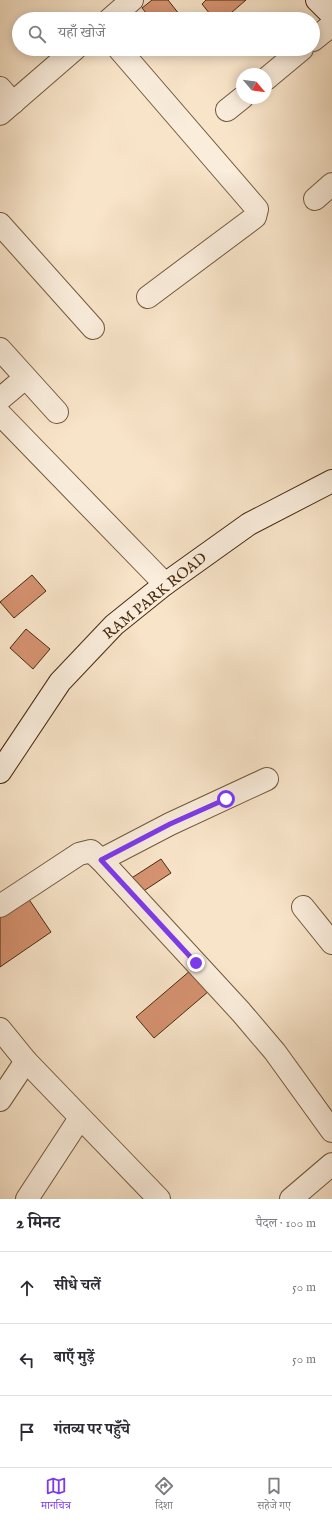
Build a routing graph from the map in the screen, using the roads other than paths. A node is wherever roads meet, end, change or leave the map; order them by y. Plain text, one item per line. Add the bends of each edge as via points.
1 (132, 0) edge
2 (317, 0) edge
3 (118, 12) edge
4 (332, 15) edge
5 (332, 25) edge
6 (320, 34) edge
7 (66, 56) edge
8 (125, 56) edge
9 (294, 56) edge
10 (272, 74) edge
11 (4, 102) edge
12 (332, 184) edge
13 (315, 198) dead end
14 (0, 224) edge
15 (148, 297) dead end
16 (93, 328) dead end
17 (0, 349) edge
18 (25, 378) junction
19 (0, 400) edge
20 (57, 412) dead end
21 (0, 414) edge
22 (332, 481) edge
23 (165, 584) junction
24 (0, 772) edge
25 (267, 779) dead end
26 (101, 860) junction
27 (0, 906) edge
28 (303, 907) dead end
29 (332, 943) edge
30 (0, 1029) edge
31 (26, 1061) junction
32 (0, 1100) edge
33 (80, 1118) junction
34 (332, 1131) edge
35 (332, 1164) edge
36 (28, 1199) edge
37 (159, 1199) edge
38 (291, 1199) edge

1 - 3 street
2 - 4 street
5 - 6 street
7 - 11 street
8 - 15 street via 257,209 255,217
9 - 10 street
12 - 13 street
14 - 16 street
17 - 18 street
18 - 19 street
18 - 20 street
21 - 23 street
22 - 23 street, RAM PARK ROAD via 249,524
23 - 24 street, RAM PARK ROAD via 114,625 60,682
25 - 26 street via 170,824
26 - 27 street via 94,853 85,851
26 - 34 street via 241,1012 275,1052
28 - 29 street
30 - 31 street
31 - 32 street
31 - 33 street
33 - 36 street
33 - 37 street
35 - 38 street

